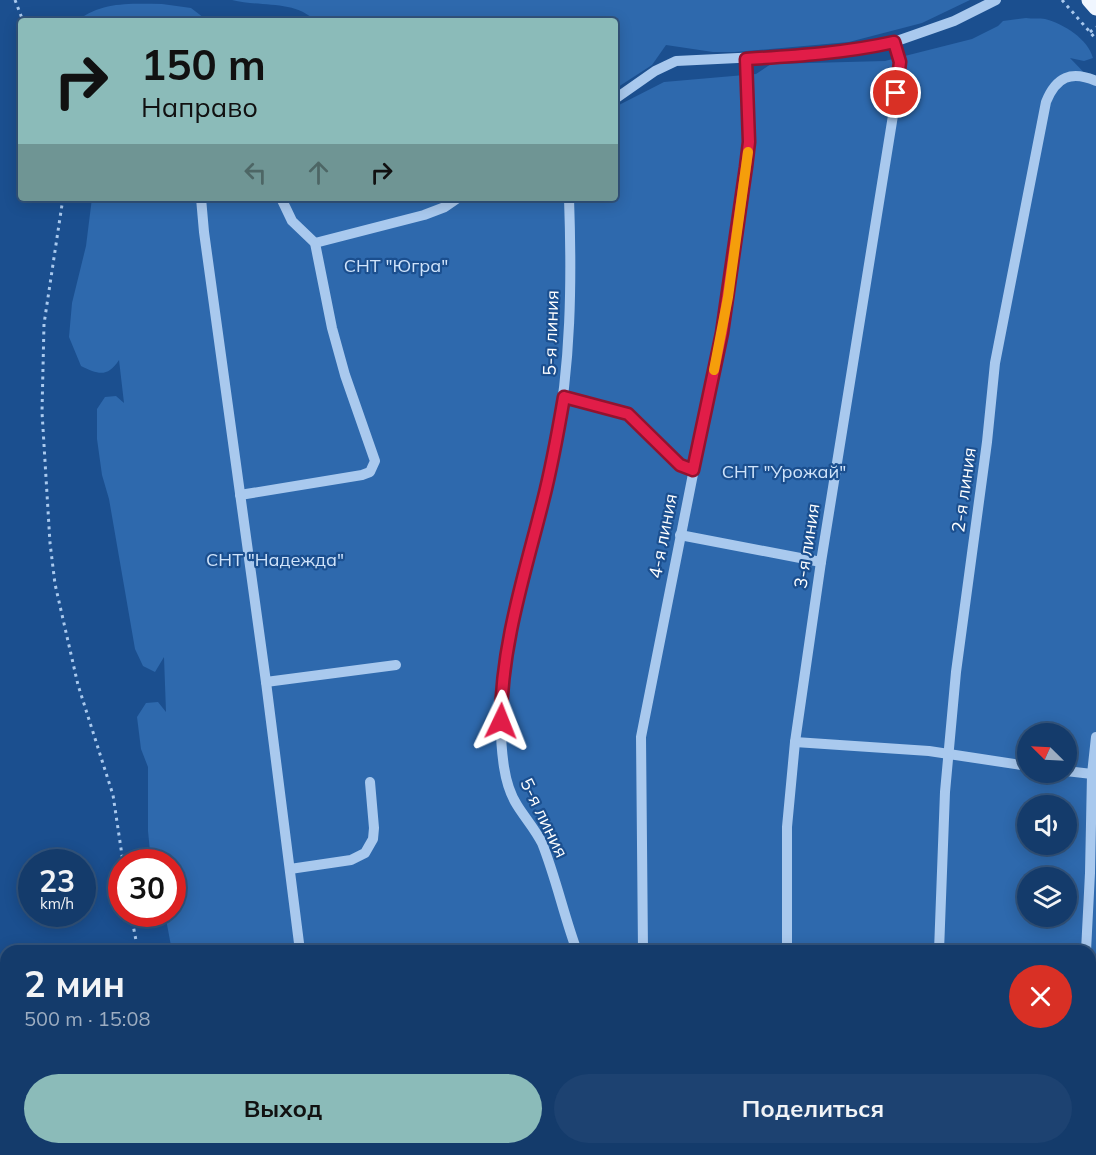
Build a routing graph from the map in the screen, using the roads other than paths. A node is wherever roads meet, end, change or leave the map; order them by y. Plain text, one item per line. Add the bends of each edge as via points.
1 (996, 0) edge
2 (1089, 0) edge
3 (1096, 8) edge
4 (894, 42) junction
5 (746, 59) junction
6 (1096, 81) edge
7 (618, 97) edge
8 (201, 201) edge
9 (282, 201) edge
10 (569, 201) edge
11 (445, 202) edge
12 (315, 243) junction
13 (564, 397) junction
14 (693, 470) junction
15 (240, 495) junction
16 (680, 535) junction
17 (821, 562) junction
18 (396, 665) dead end
19 (266, 682) junction
20 (1096, 736) edge
21 (795, 742) junction
22 (948, 754) junction
23 (1017, 764) edge
24 (1077, 772) edge
25 (1092, 774) junction
26 (370, 782) dead end
27 (290, 868) junction
28 (299, 945) edge
29 (575, 945) edge
30 (643, 945) edge
31 (787, 945) edge
32 (939, 945) edge
33 (1086, 945) edge

1 - 4 street via 954,21
2 - 3 main road
4 - 5 street via 823,54
4 - 17 street, 3-я линия via 900,72
5 - 7 street via 676,61
5 - 14 street, 4-я линия via 746,167 722,333
6 - 22 street, 2-я линия via 1077,75 1064,78 1046,102 995,363
8 - 15 street
9 - 12 street via 292,221
10 - 13 street, 5-я линия
11 - 12 street via 424,215
12 - 15 street via 332,328 373,453 374,468 362,475
13 - 14 street via 628,414 680,465
13 - 29 street, 5-я линия via 512,626 501,721 504,766 511,792 542,845
14 - 16 street, 4-я линия
15 - 19 street
16 - 17 street
16 - 30 street, 4-я линия via 641,737
17 - 21 street, 3-я линия
18 - 19 street
19 - 27 street
20 - 25 street
21 - 22 street
21 - 31 street, 3-я линия via 787,827
22 - 23 street
22 - 32 street, 2-я линия
24 - 25 street
25 - 33 street
26 - 27 street via 374,828 365,853 351,860
27 - 28 street

